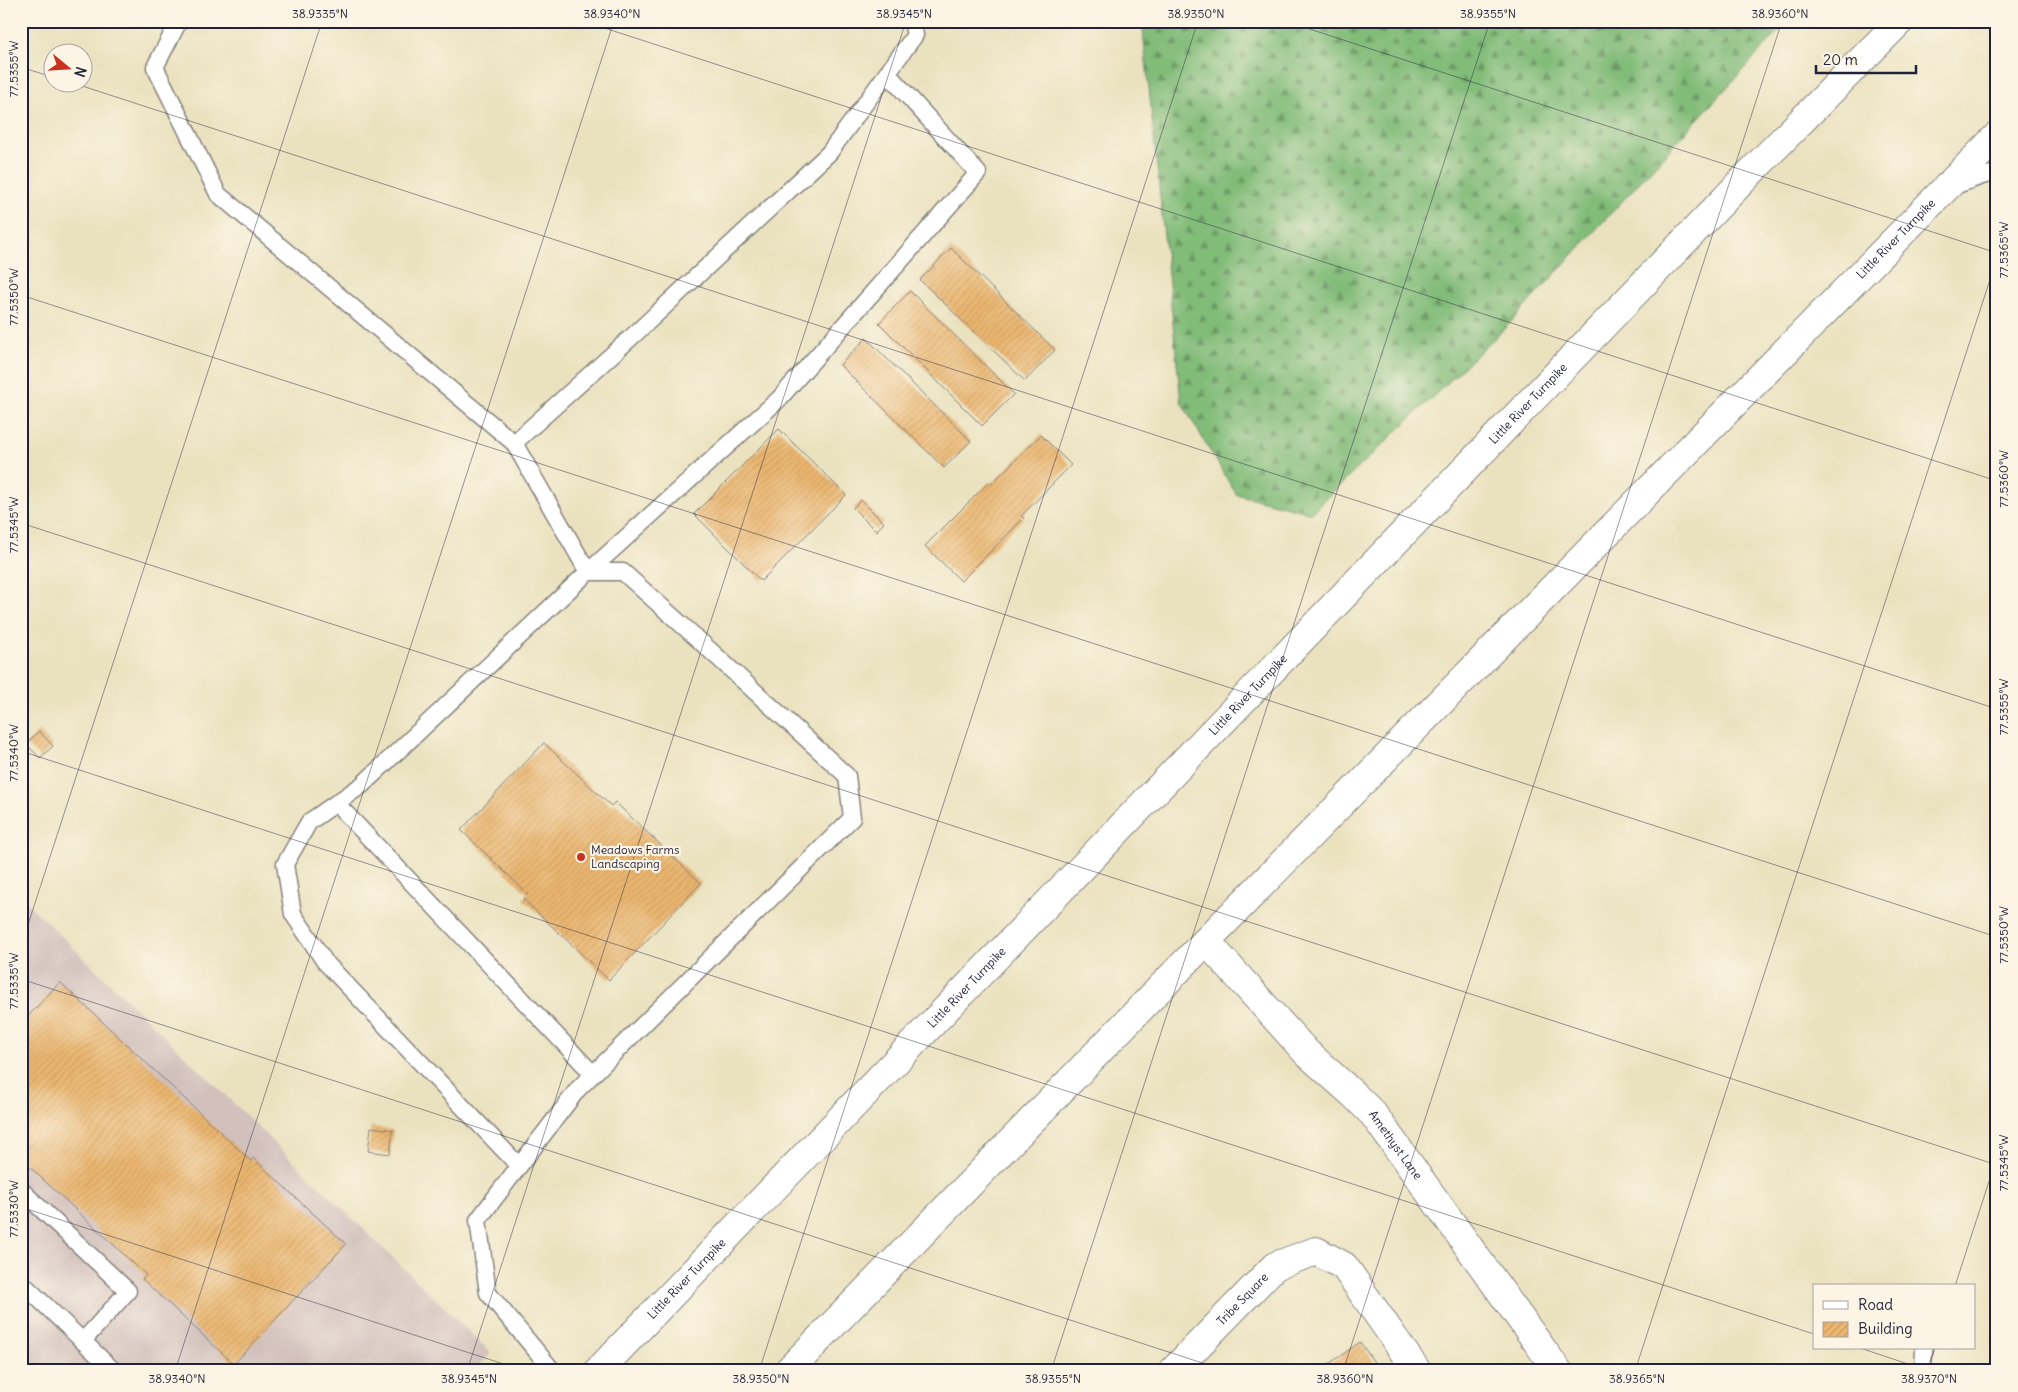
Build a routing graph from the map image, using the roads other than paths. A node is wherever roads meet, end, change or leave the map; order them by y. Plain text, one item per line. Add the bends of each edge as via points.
1 (179, 21) edge
2 (912, 21) edge
3 (1900, 21) edge
4 (887, 73) junction
5 (1997, 136) edge
6 (1997, 173) edge
7 (1944, 190) junction
8 (514, 443) junction
9 (588, 572) junction
10 (336, 803) junction
11 (1206, 941) junction
12 (593, 1074) junction
13 (519, 1166) junction
14 (21, 1190) edge
15 (21, 1282) edge
16 (83, 1341) junction
17 (1924, 1350) edge
18 (114, 1371) edge
19 (553, 1371) edge
20 (598, 1371) edge
21 (788, 1371) edge
22 (1172, 1371) edge
23 (1417, 1371) edge
24 (1558, 1371) edge
25 (1924, 1371) edge

1 - 8 lane via 155,67 218,194
2 - 4 lane via 915,35
3 - 20 main road, Little River Turnpike
4 - 8 lane via 828,153
4 - 9 lane via 978,173 779,399
5 - 7 main road, Little River Turnpike
6 - 7 lane
7 - 11 main road, Little River Turnpike
8 - 9 lane
9 - 10 lane via 362,785
9 - 12 lane via 623,572 847,776 852,818
10 - 12 lane
10 - 13 lane via 309,822 285,864 294,914 325,962
11 - 21 main road, Little River Turnpike
11 - 24 main road, Amethyst Lane via 1307,1053 1373,1114
12 - 13 lane
13 - 19 lane via 478,1220 488,1293
14 - 16 lane via 128,1291
15 - 16 lane
16 - 18 lane
17 - 25 lane
22 - 23 main road, Tribe Square via 1275,1266 1316,1251 1344,1266

